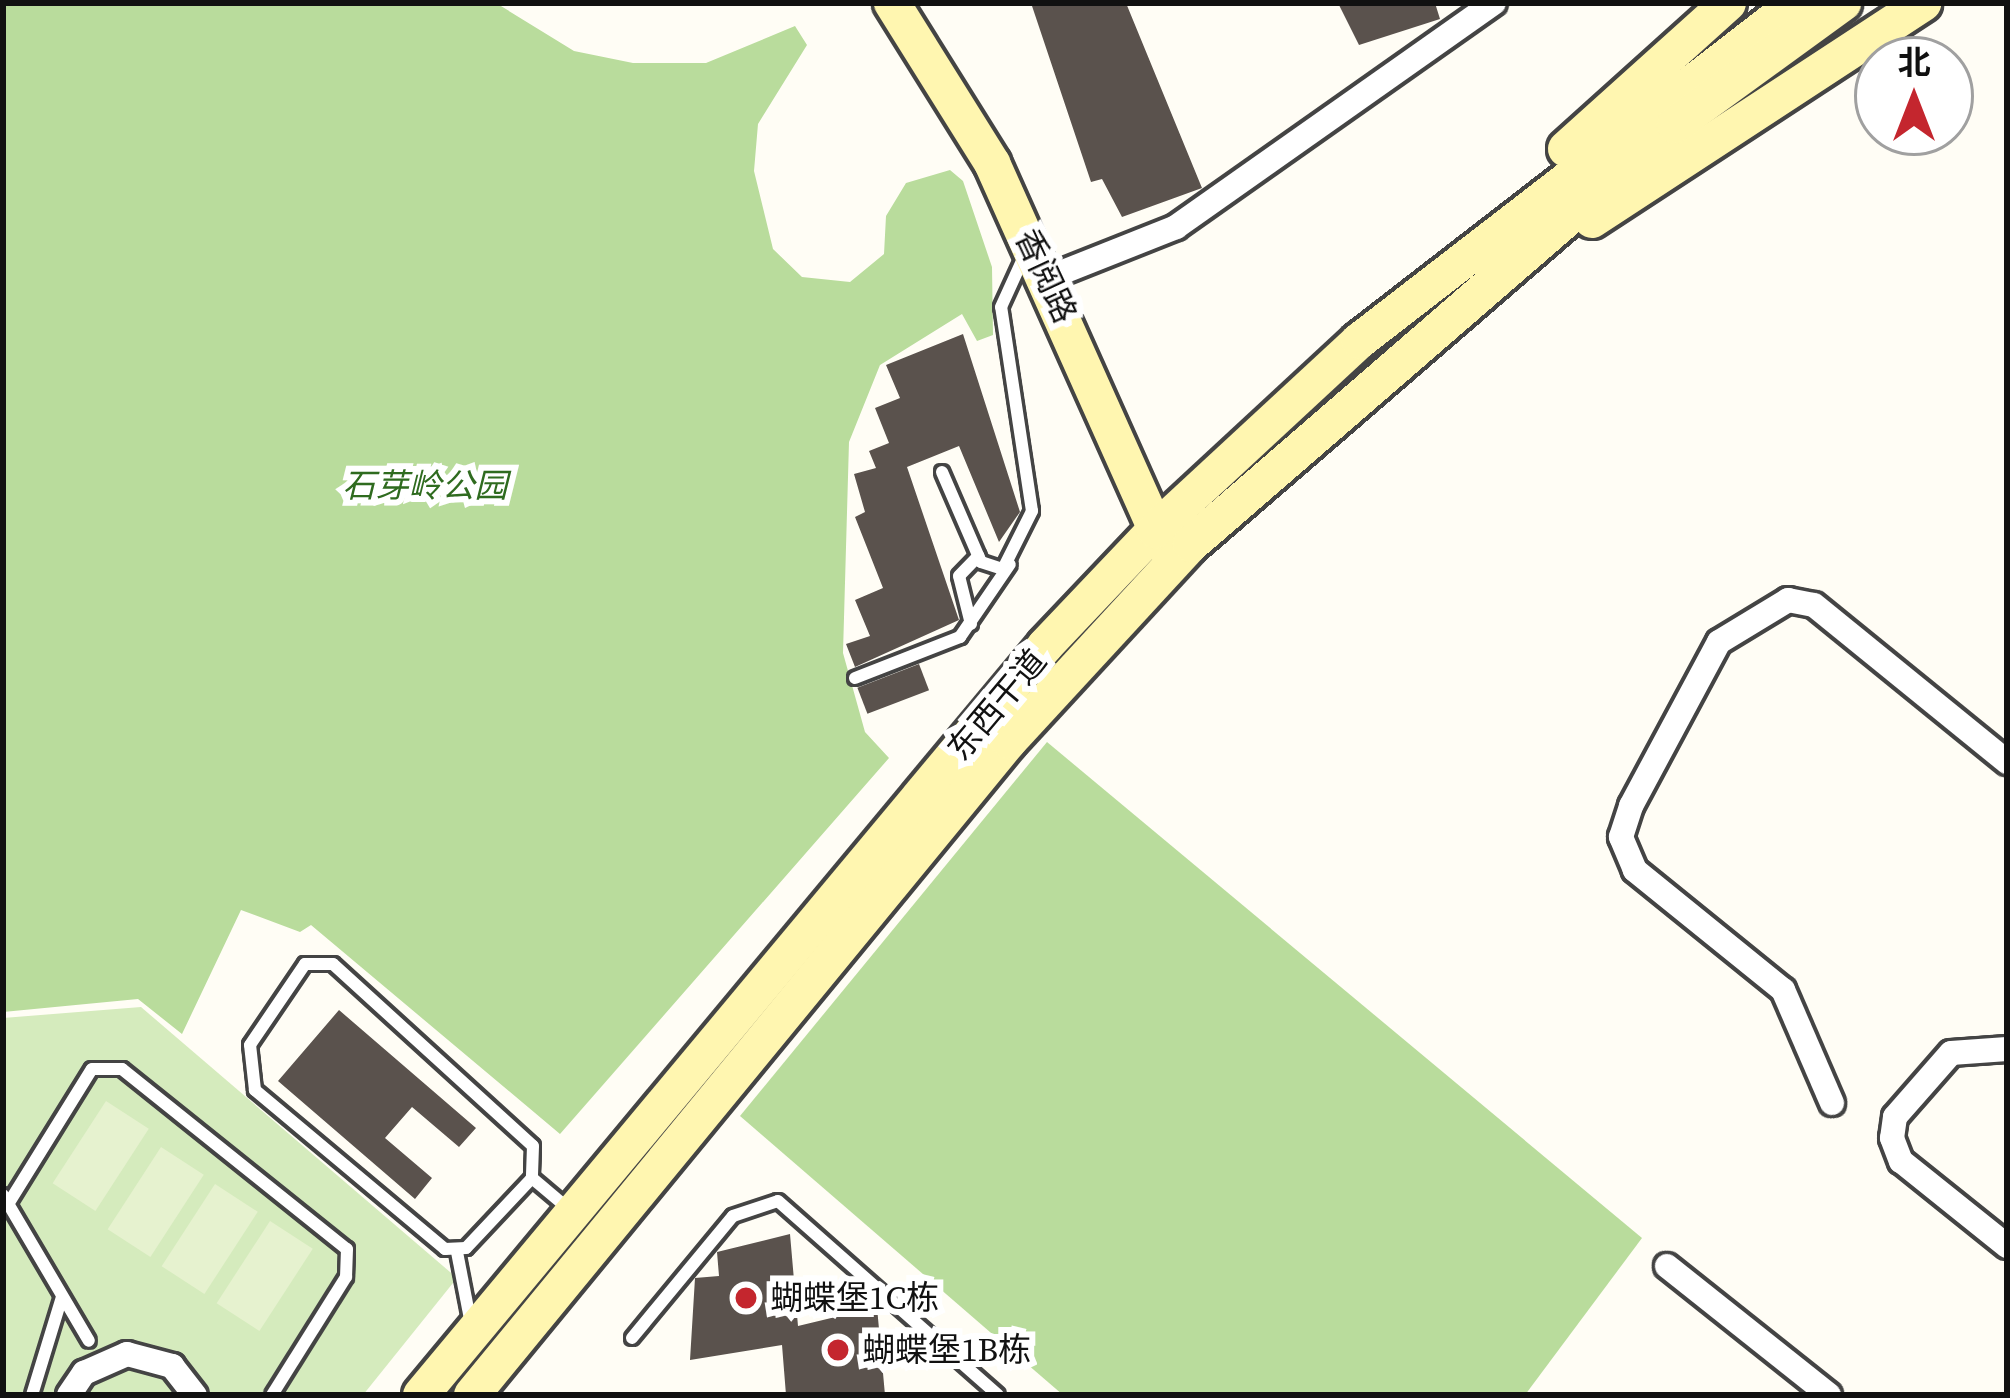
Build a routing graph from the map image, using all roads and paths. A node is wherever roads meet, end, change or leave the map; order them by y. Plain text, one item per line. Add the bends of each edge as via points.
1 (1494, 3) edge
2 (1727, 3) edge
3 (1796, 3) edge
4 (1843, 3) edge
5 (1923, 3) edge
6 (908, 9) edge
7 (1668, 113) junction
8 (1040, 261) junction
9 (1368, 356) junction
10 (942, 472) dead end
11 (1155, 530) junction
12 (978, 556) junction
13 (1011, 563) junction
14 (1172, 564) junction
15 (971, 624) junction
16 (855, 678) dead end
17 (2007, 762) edge
18 (2007, 1049) edge
19 (1832, 1102) dead end
20 (532, 1178) junction
21 (6, 1198) edge
22 (572, 1212) junction
23 (2007, 1246) edge
24 (457, 1252) junction
25 (1667, 1266) dead end
26 (62, 1297) junction
27 (632, 1338) dead end
28 (467, 1340) junction
29 (94, 1352) junction
30 (32, 1395) edge
31 (69, 1395) edge
32 (195, 1395) edge
33 (272, 1395) edge
34 (421, 1395) edge
35 (472, 1395) edge
36 (998, 1395) edge
37 (1829, 1395) edge

1 - 8 street via 1176,226
2 - 9 main road
3 - 7 main road
4 - 7 main road
5 - 9 main road
6 - 8 main road, 香阅路
7 - 9 main road, 东西干道
8 - 11 main road, 香阅路
8 - 13 lane via 1010,268 1000,308 1032,511
9 - 11 main road, 东西干道
9 - 14 main road, 东西干道
10 - 12 lane
11 - 14 main road, 香阅路
11 - 22 main road, 东西干道
12 - 13 lane via 993,572
12 - 15 lane via 959,576
13 - 15 lane
14 - 35 main road, 东西干道 via 1010,741
15 - 16 lane
17 - 19 street via 1814,605 1788,600 1719,642 1631,806 1621,837 1635,870 1783,990
18 - 23 street via 1951,1053 1895,1118 1892,1138 1901,1161
20 - 22 lane
20 - 24 lane
20 - 24 lane via 533,1146 333,964 304,964 250,1045 249,1082 423,1236
21 - 26 lane
21 - 33 lane via 92,1069 122,1069 347,1249 346,1277
22 - 28 main road, 东西干道
24 - 28 lane via 472,1298
25 - 37 street
26 - 29 lane
26 - 30 lane
27 - 36 lane via 733,1216 778,1201
28 - 34 main road, 东西干道
29 - 31 street
29 - 32 street via 151,1356

